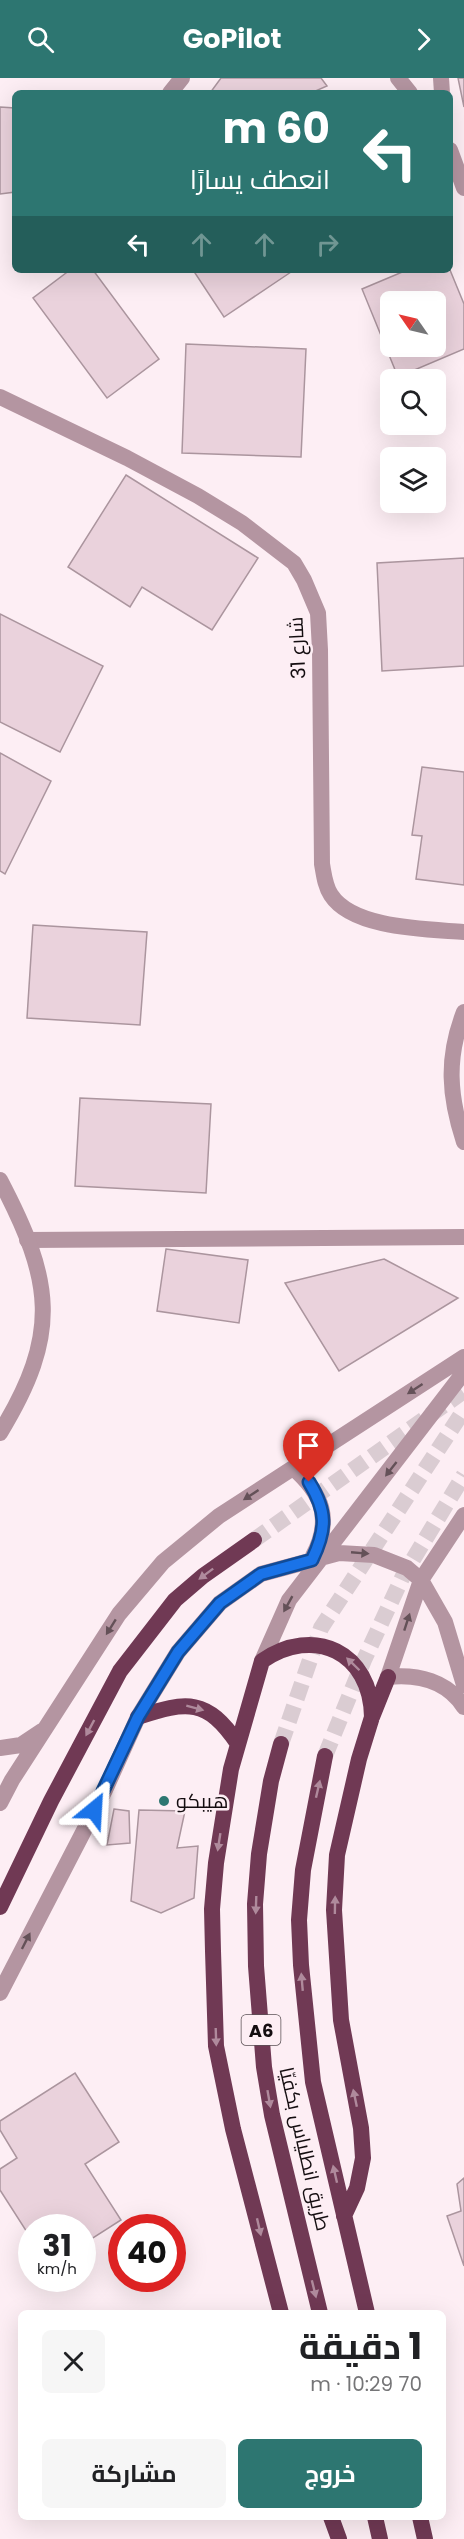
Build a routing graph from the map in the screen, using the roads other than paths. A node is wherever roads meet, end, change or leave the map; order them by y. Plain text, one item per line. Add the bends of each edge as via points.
1 (182, 78) edge
2 (398, 78) edge
3 (172, 90) edge
4 (408, 90) edge
5 (453, 158) edge
6 (464, 188) edge
7 (0, 397) edge
8 (464, 932) edge
9 (464, 1012) edge
10 (464, 1142) edge
11 (0, 1180) edge
12 (464, 1237) edge
13 (27, 1240) junction
14 (464, 1357) edge
15 (464, 1372) edge
16 (0, 1433) edge
17 (293, 1468) junction
18 (464, 1515) edge
19 (254, 1540) tunnel mouth
20 (316, 1558) junction
21 (421, 1580) junction
22 (262, 1661) junction
23 (388, 1677) junction
24 (464, 1685) edge
25 (464, 1707) edge
26 (138, 1717) junction
27 (372, 1717) junction
28 (51, 1722) junction
29 (238, 1744) junction
30 (281, 1744) tunnel mouth
31 (0, 1748) edge
32 (325, 1756) tunnel mouth
33 (0, 1803) edge
34 (0, 1907) edge
35 (0, 1993) edge
36 (344, 2216) junction
37 (280, 2310) edge
38 (319, 2310) edge
39 (366, 2310) edge
40 (332, 2520) edge
41 (376, 2520) edge
42 (421, 2520) edge
43 (339, 2539) edge
44 (380, 2539) edge
45 (425, 2539) edge

1 - 3 street
2 - 4 street
5 - 6 street
7 - 8 street, شارع 31 via 198,496 242,523 294,563 318,613 322,864 326,886 332,898 360,917
9 - 10 street via 451,1068 453,1110
11 - 13 street
12 - 13 street
13 - 16 street via 44,1300 43,1331 32,1374
14 -> 17 street
15 -> 20 street via 409,1446
17 - 20 street via 320,1499 324,1520
17 -> 28 street via 219,1516 163,1562 119,1614
18 - 21 street
19 -> 34 highway via 175,1600 120,1671
20 -> 21 street via 339,1553 374,1555 407,1568
20 -> 22 street via 289,1600
20 - 26 street via 261,1574 220,1603 178,1652
23 -> 21 street
21 - 24 street via 445,1622
27 -> 22 highway via 368,1686 350,1660 336,1651 306,1644 290,1646
22 - 29 highway
23 - 25 street via 427,1679 445,1688
23 - 27 highway
26 -> 29 highway via 181,1705 194,1706 226,1725
35 -> 26 street via 105,1790
36 -> 27 highway via 357,2188 363,2158 341,2019 334,1910 337,1855
28 - 31 street via 38,1736
28 - 33 street
29 -> 37 highway via 216,1863 212,1909 216,2046 233,2129
30 -> 38 highway, طريق انطلياس بكفيّا / A6 via 260,1854 255,1904 256,1966 272,2115
36 -> 32 highway, A6 via 313,2082 299,1920 303,1870
36 - 39 highway, A6
40 - 43 highway
41 - 44 highway
42 - 45 highway

